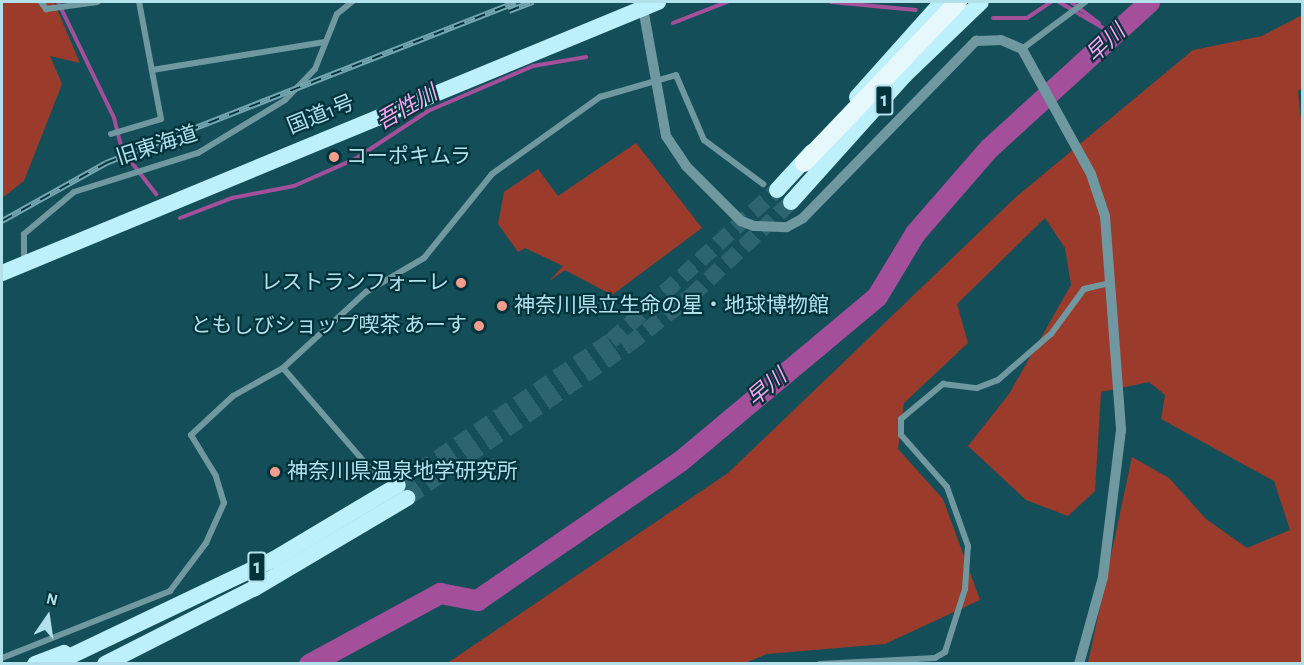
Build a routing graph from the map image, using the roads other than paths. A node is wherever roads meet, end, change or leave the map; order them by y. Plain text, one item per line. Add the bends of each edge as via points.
1 (41, 2) edge
2 (98, 2) edge
3 (139, 2) edge
4 (352, 2) edge
5 (942, 2) edge
6 (958, 2) edge
7 (981, 2) edge
8 (653, 3) edge
9 (1084, 4) edge
10 (326, 42) junction
11 (1024, 52) junction
12 (153, 70) junction
13 (653, 78) junction
14 (111, 134) dead end
15 (804, 163) junction
16 (770, 187) joint
17 (790, 202) tunnel mouth
18 (25, 262) junction
19 (2, 273) edge
20 (1105, 284) junction
21 (283, 368) junction
22 (378, 479) dead end
23 (166, 633) junction
24 (110, 637) junction
25 (2, 658) edge
26 (35, 663) edge
27 (54, 663) edge
28 (94, 663) edge
29 (105, 663) edge
30 (820, 663) edge
31 (1079, 663) edge

1 - 2 street via 46,9 64,9
3 - 12 street
4 - 10 street, 旧東海道 via 337,14
5 - 15 highway, 1
6 - 15 highway, 1
7 - 17 highway, 1 via 905,75
8 - 13 street
8 - 18 highway, 国道1号
9 - 11 street
10 - 12 street
10 - 18 street, 旧東海道 via 302,86 241,129 198,153 74,192 24,234
11 - 13 street via 989,39 960,51 795,223 754,226 727,208 666,136
11 - 20 street via 1091,174 1105,216
12 - 14 street via 161,119
13 - 16 street via 676,75 704,140
13 - 21 street via 600,97 492,174 424,258 366,292
15 - 16 highway, 1
18 - 19 highway, 国道1号
20 - 30 street via 1088,287 1045,340 998,380 976,388 944,384 901,419 901,435 947,487 968,546 965,589 945,652 934,658
20 - 31 street via 1121,430 1103,577
21 - 22 street
21 - 25 street via 233,396 191,435 216,476 224,503 206,543 170,591
23 - 24 highway, 1 via 255,588 402,492 274,559
23 - 28 highway, 1
23 - 29 highway, 1
24 - 26 highway, 1
24 - 27 highway, 1

